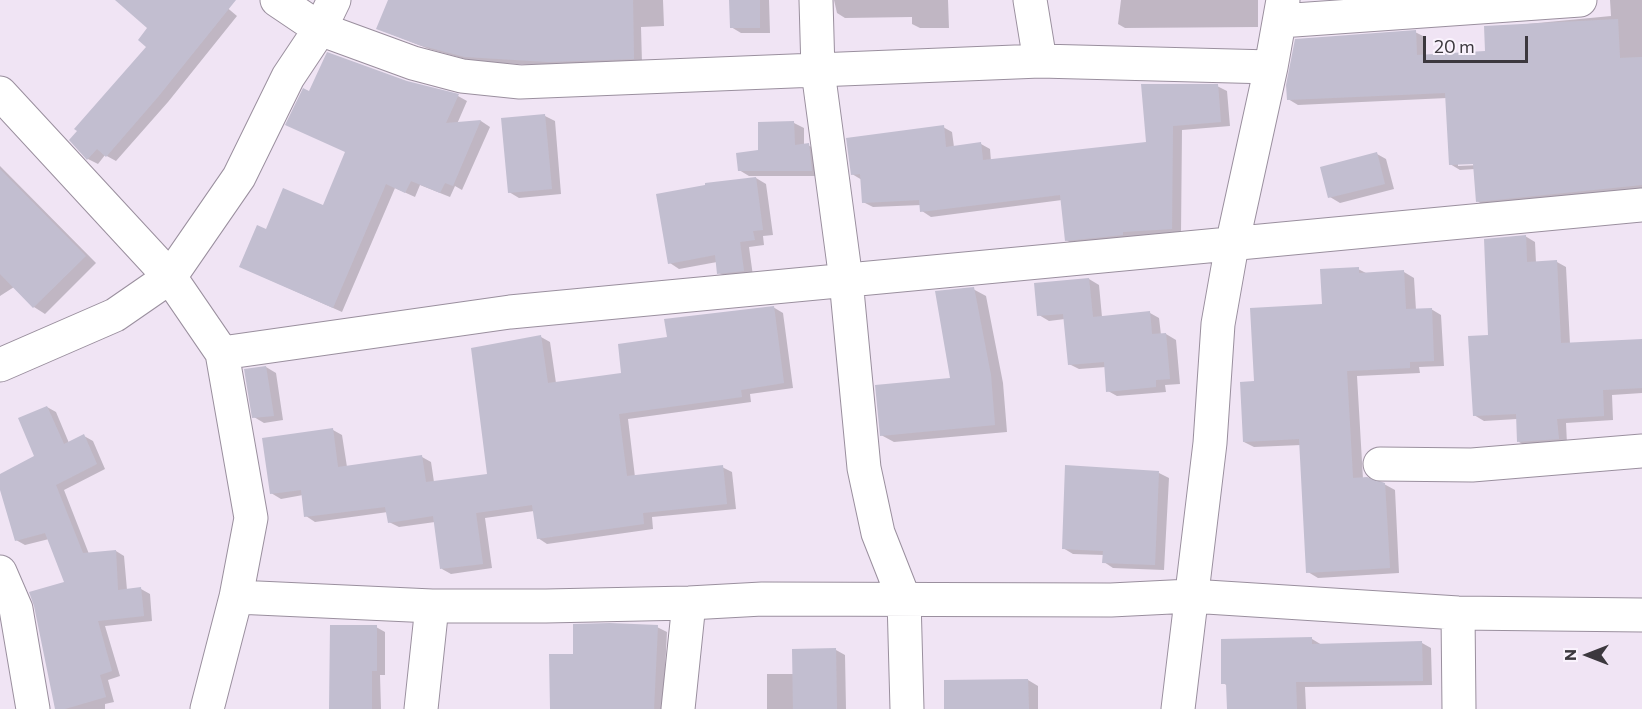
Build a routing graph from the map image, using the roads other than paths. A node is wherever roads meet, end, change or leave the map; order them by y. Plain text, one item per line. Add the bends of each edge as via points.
1 (277, 0) edge
2 (334, 0) edge
3 (816, 0) edge
4 (1030, 0) edge
5 (1580, 0) edge
6 (1282, 10) edge
7 (320, 29) junction
8 (1040, 61) junction
9 (1271, 67) junction
10 (818, 71) junction
11 (0, 93) edge
12 (1642, 205) edge
13 (1232, 245) junction
14 (170, 277) junction
15 (846, 280) junction
16 (222, 353) junction
17 (0, 364) edge
18 (1642, 451) edge
19 (1380, 464) dead end
20 (0, 572) edge
21 (1191, 596) junction
22 (236, 597) junction
23 (904, 599) junction
24 (689, 603) junction
25 (432, 606) junction
26 (1458, 613) junction
27 (1642, 615) edge
28 (33, 709) edge
29 (207, 709) edge
30 (421, 709) edge
31 (678, 709) edge
32 (907, 709) edge
33 (1178, 709) edge
34 (1459, 709) edge

1 - 7 street
2 - 7 street
3 - 10 street
4 - 8 street
5 - 6 street
6 - 9 street
7 - 10 street via 443,71 520,82
7 - 14 street via 288,77 239,177
8 - 9 street
8 - 10 street
9 - 13 street
10 - 15 street
11 - 14 street
12 - 13 street
13 - 15 street
13 - 21 street via 1218,324 1210,443
14 - 16 street
14 - 17 street via 115,315
15 - 16 street via 510,312
15 - 23 street via 864,468 878,533
16 - 22 street via 251,518
18 - 19 street via 1472,465
20 - 28 street via 16,609
21 - 23 street via 1111,600
21 - 26 street
21 - 33 street
22 - 25 street
22 - 29 street
23 - 24 street
23 - 32 street
24 - 25 street
24 - 31 street
25 - 30 street
26 - 27 street
26 - 34 street

